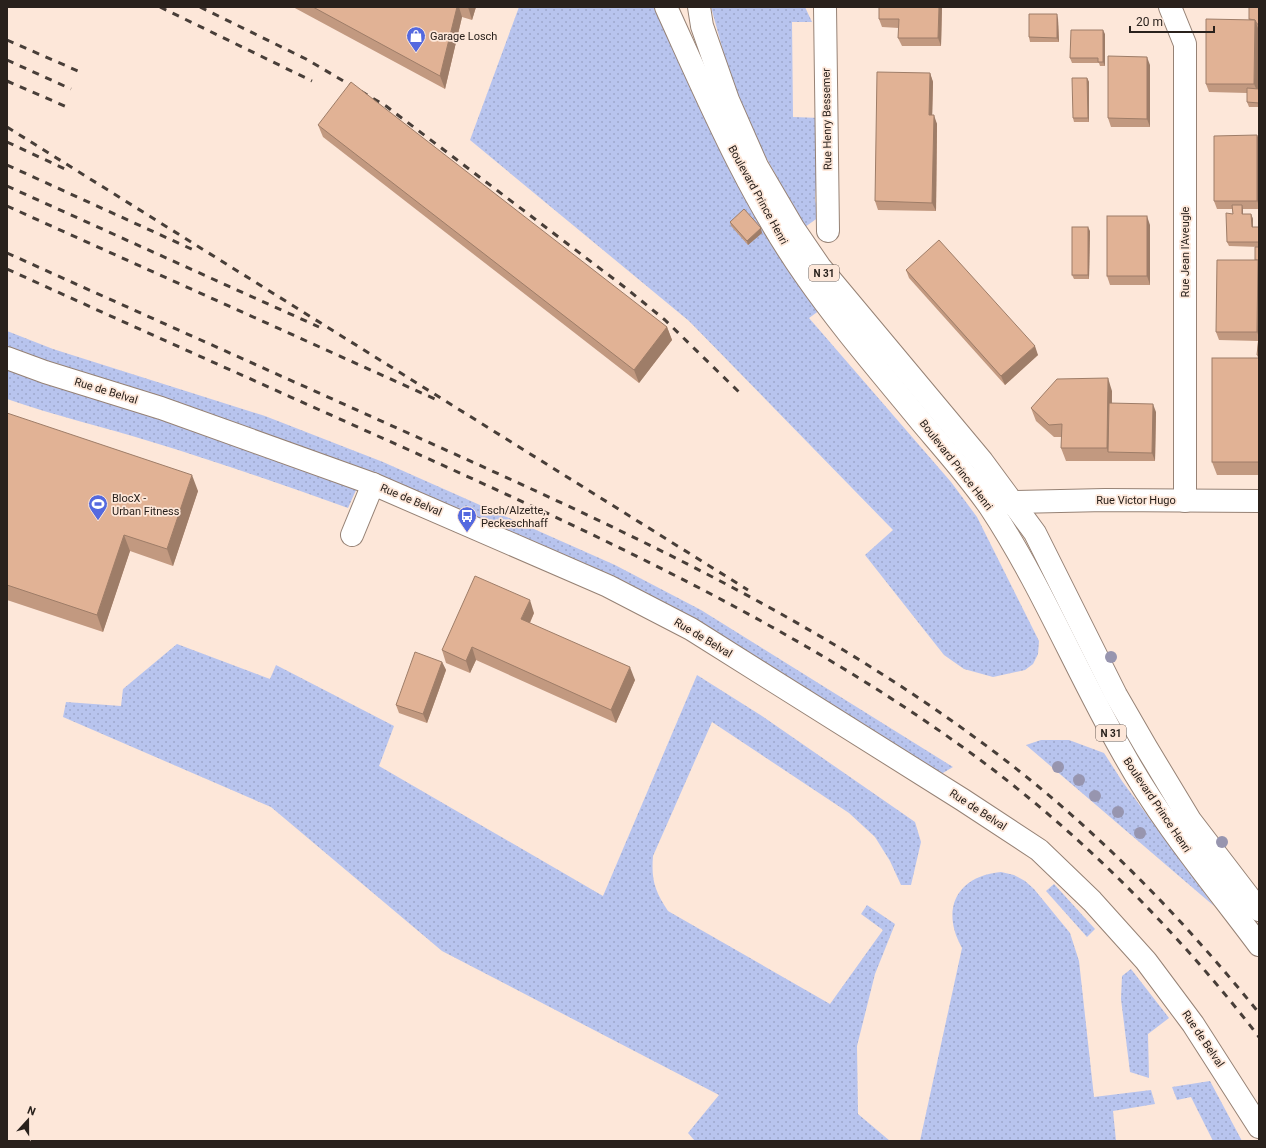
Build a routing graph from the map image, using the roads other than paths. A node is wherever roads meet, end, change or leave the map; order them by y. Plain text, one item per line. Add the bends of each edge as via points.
1 (666, 7) edge
2 (699, 7) edge
3 (825, 7) edge
4 (1170, 7) edge
5 (828, 231) dead end
6 (7, 358) edge
7 (374, 484) junction
8 (1185, 501) junction
9 (1259, 501) edge
10 (1014, 502) junction
11 (989, 506) junction
12 (352, 535) dead end
13 (1259, 910) edge
14 (1259, 945) edge
15 (1259, 1126) edge

1 - 11 main road, Boulevard Prince Henri / N 31 via 773,228 857,344
2 - 10 main road, Boulevard Prince Henri / N 31 via 702,26 728,100 754,160 794,229 846,301
3 - 5 main road, Rue Henry Bessemer
4 - 8 main road, Rue Jean l'Aveugle via 1184,44
6 - 7 main road, Rue de Belval via 161,408
7 - 12 main road
7 - 15 main road, Rue de Belval via 608,586 691,629 976,808 1038,850 1092,901 1146,961 1193,1024
8 - 9 main road, Rue Victor Hugo
8 - 10 main road, Rue Victor Hugo
10 - 11 main road, Rue Victor Hugo
10 - 13 main road, Boulevard Prince Henri / N 31 via 1035,533 1116,694 1190,820
11 - 14 main road, Boulevard Prince Henri / N 31 via 1012,542 1125,758 1172,831

